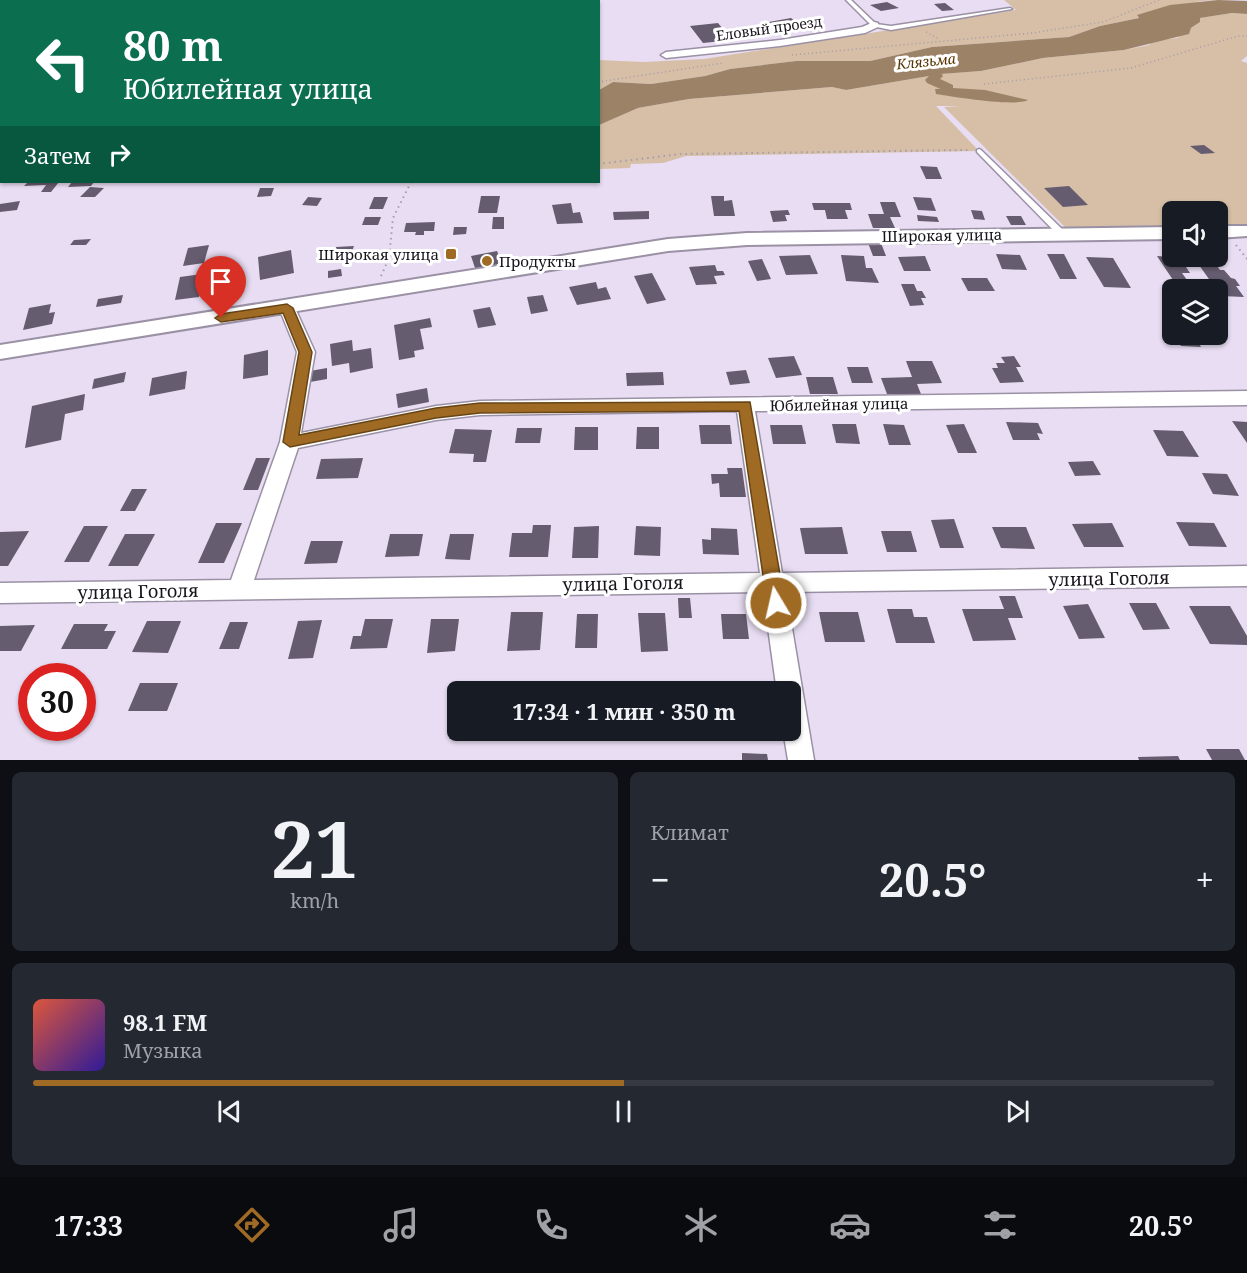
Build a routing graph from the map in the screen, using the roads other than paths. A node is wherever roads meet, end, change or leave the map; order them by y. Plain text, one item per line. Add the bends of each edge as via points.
1 (848, 0) edge
2 (1010, 9) dead end
3 (874, 25) junction
4 (666, 55) dead end
5 (979, 151) road end
6 (1247, 231) edge
7 (1228, 232) edge
8 (1162, 233) edge
9 (1062, 234) junction
10 (287, 308) junction
11 (0, 352) edge
12 (1247, 398) edge
13 (745, 405) junction
14 (290, 442) junction
15 (1247, 576) edge
16 (772, 581) junction
17 (239, 590) junction
18 (0, 593) edge
19 (788, 681) edge
20 (798, 741) edge
21 (801, 760) edge

1 - 3 lane
2 - 3 lane via 891,28
3 - 4 street, Еловый проезд via 865,30 780,43
5 - 9 lane
6 - 7 street
8 - 9 street, Широкая улица
9 - 10 street, Широкая улица via 747,239 668,245
10 - 11 street, Широкая улица
10 - 14 street via 306,352
12 - 13 street, Юбилейная улица
13 - 14 street, Юбилейная улица via 480,408
13 - 16 street
14 - 17 street
15 - 16 street, улица Гоголя
16 - 17 street, улица Гоголя
16 - 19 street
17 - 18 street, улица Гоголя
20 - 21 street

